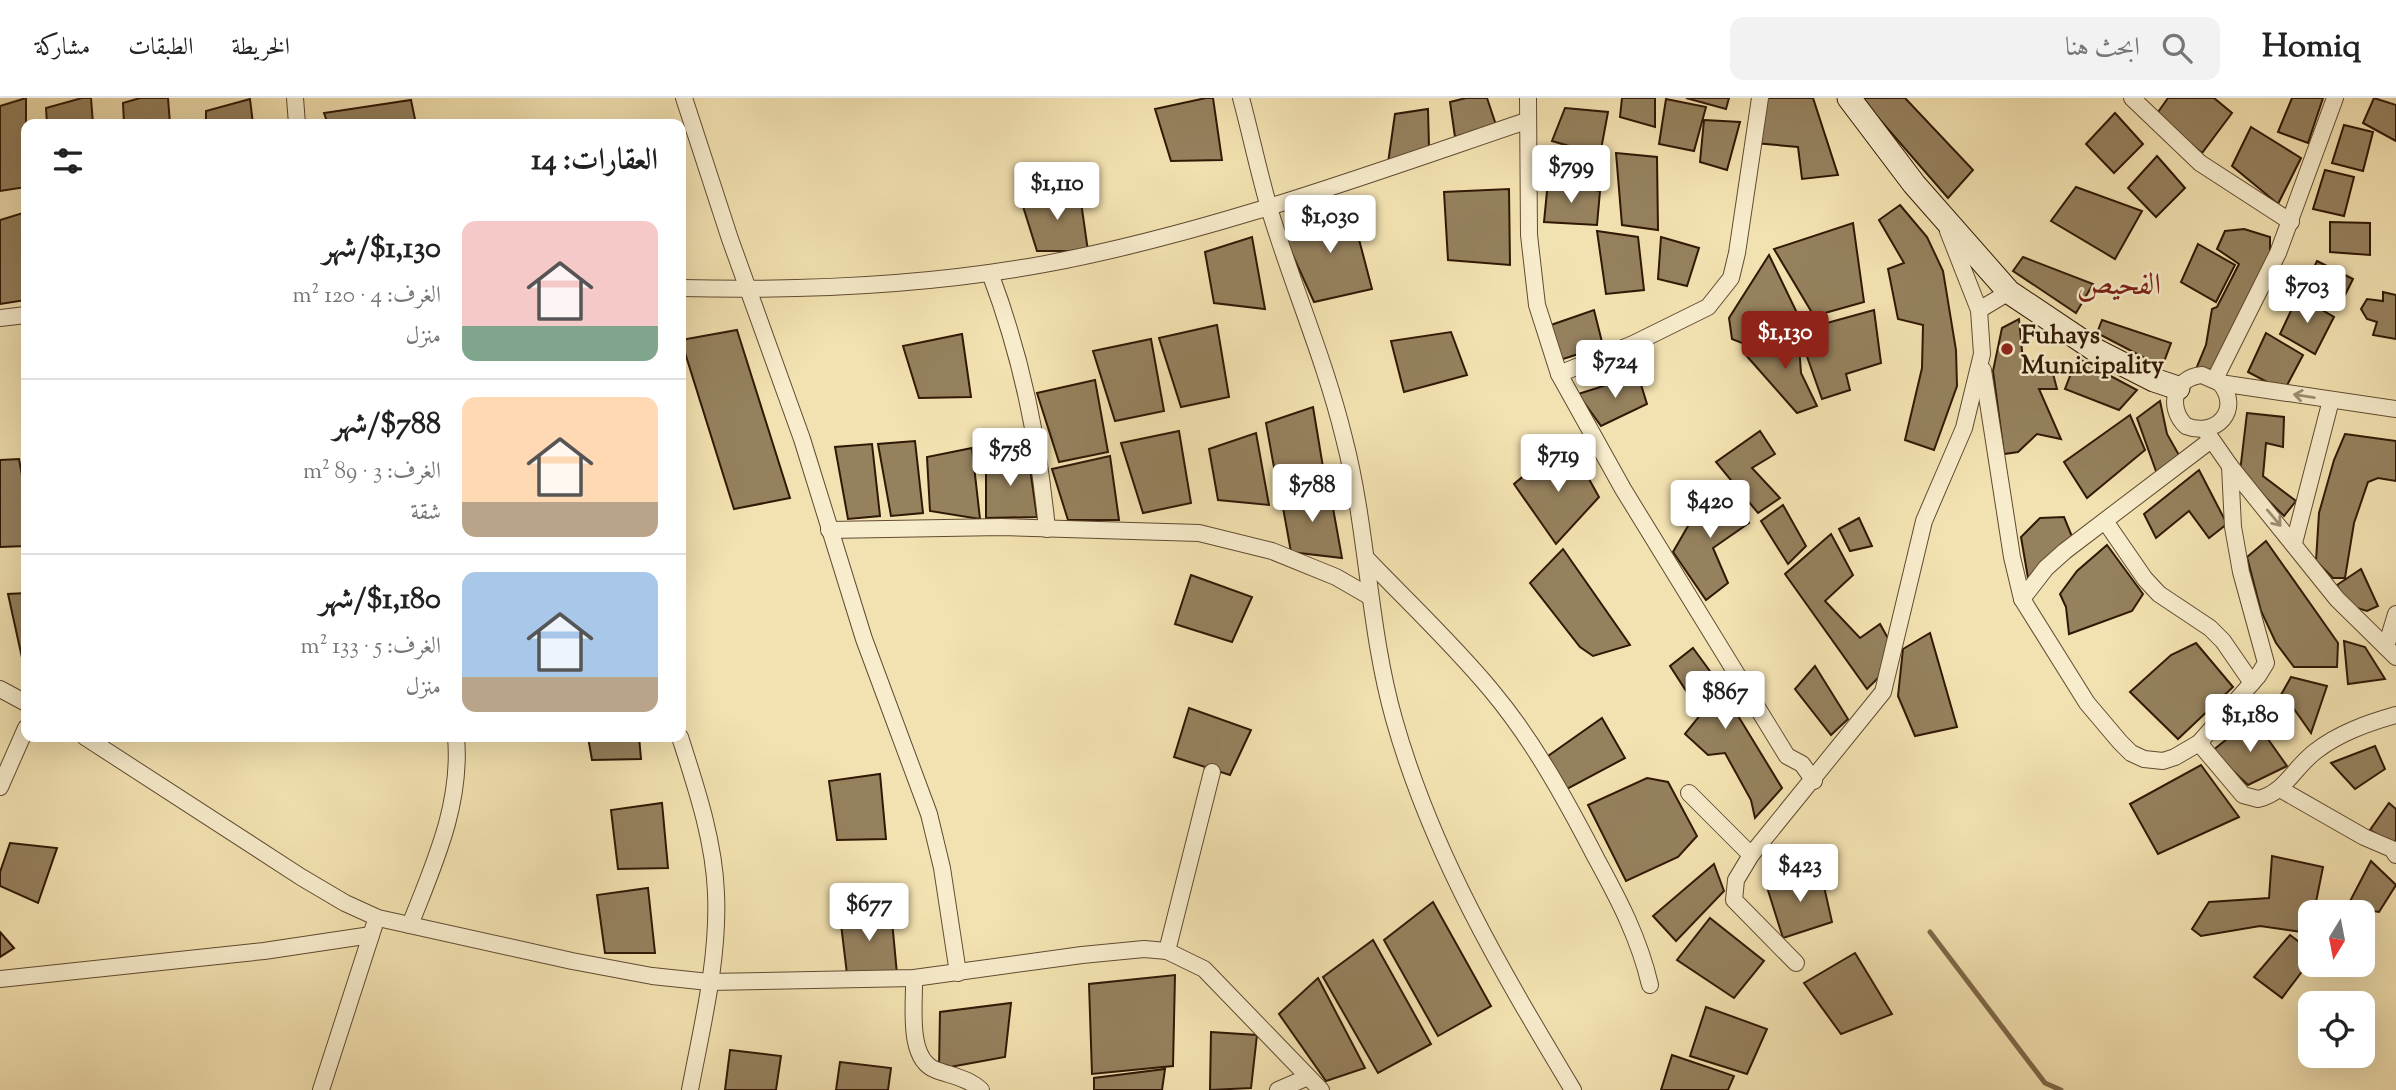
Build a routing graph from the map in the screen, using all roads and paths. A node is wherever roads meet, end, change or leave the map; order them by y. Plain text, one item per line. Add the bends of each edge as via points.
1 (295, 98) edge
2 (684, 98) edge
3 (1241, 98) edge
4 (1528, 98) edge
5 (1760, 98) edge
6 (1849, 98) edge
7 (2132, 98) edge
8 (2335, 98) edge
9 (297, 119) edge
10 (1526, 121) junction
11 (1269, 209) junction
12 (1942, 214) junction
13 (2291, 222) junction
14 (990, 273) junction
15 (686, 288) edge
16 (747, 290) junction
17 (2009, 292) junction
18 (1979, 310) junction
19 (21, 315) edge
20 (0, 317) edge
21 (1982, 354) junction
22 (1559, 374) junction
23 (2218, 381) junction
24 (2178, 388) junction
25 (2331, 400) junction
26 (2396, 410) edge
27 (2208, 435) junction
28 (2230, 466) junction
29 (2105, 521) junction
30 (1047, 528) junction
31 (829, 530) junction
32 (2294, 543) junction
33 (1366, 558) junction
34 (1369, 596) junction
35 (2022, 599) junction
36 (2396, 614) edge
37 (2391, 652) edge
38 (2252, 683) junction
39 (0, 689) edge
40 (21, 700) edge
41 (2396, 715) edge
42 (21, 739) edge
43 (93, 742) edge
44 (456, 742) edge
45 (681, 742) edge
46 (2199, 743) junction
47 (1212, 772) dead end
48 (1814, 781) junction
49 (0, 787) edge
50 (2280, 789) junction
51 (1689, 793) dead end
52 (1751, 855) junction
53 (2396, 855) edge
54 (378, 918) junction
55 (410, 925) junction
56 (371, 935) junction
57 (1167, 951) junction
58 (1796, 963) dead end
59 (958, 973) junction
60 (914, 978) junction
61 (0, 979) edge
62 (709, 982) junction
63 (1650, 985) dead end
64 (1308, 1077) junction
65 (321, 1090) edge
66 (690, 1090) edge
67 (981, 1090) edge
68 (1278, 1090) edge
69 (1321, 1090) edge
70 (1573, 1090) edge

1 - 9 street
2 - 16 street
3 - 11 street
4 - 10 street
5 - 22 street via 1737,253 1731,278 1721,293 1708,307
6 - 12 street
7 - 13 street via 2200,163
8 - 13 street
10 - 11 street
10 - 22 street via 1529,235 1537,305
11 - 14 street
11 - 33 street via 1344,436
12 - 17 street
12 - 18 street
13 - 23 street
14 - 16 street via 871,285
14 - 30 street via 1026,384
15 - 16 street
16 - 31 street via 802,439
17 - 18 street
17 - 24 street via 2097,351
18 - 21 street
19 - 20 street
21 - 35 street
21 - 48 street via 1964,428 1932,499 1913,557 1883,692
22 - 48 street via 1623,489 1787,756 1802,764
23 - 24 street via 2195,376
25 -> 23 street
23 - 27 street via 2229,398 2229,407
24 - 27 street via 2174,408 2179,419
25 - 26 street
25 - 32 street
27 - 28 street
27 - 29 street
28 -> 32 street
28 - 38 street via 2241,572 2266,654 2263,670
29 - 35 street via 2046,568
29 - 38 street via 2145,579 2159,594 2210,628
30 - 31 street
30 - 34 street via 1199,533 1235,539 1336,577
31 - 59 street via 929,814
32 - 37 street via 2337,599
33 - 34 street
33 - 63 street via 1448,639 1517,724 1628,915
34 - 70 street via 1394,717 1419,801 1447,867
35 - 46 street via 2087,704 2131,753 2163,761
36 - 37 street
38 - 46 street
39 - 40 street
41 - 50 street via 2334,738 2314,752
42 - 49 street
43 - 54 street via 345,904
44 - 55 street via 452,804 444,841
45 - 62 street via 709,839 716,893
46 - 50 street via 2243,795 2258,799
47 - 57 street
48 - 52 street
50 - 53 street
51 - 52 street
52 - 58 street via 1735,880 1734,900
54 - 55 street
54 - 56 street
55 - 62 street via 572,961
56 - 61 street
56 - 65 street
57 - 59 street via 1144,949
57 - 64 street via 1204,969
59 - 60 street
60 - 62 street
60 - 67 street via 919,1055 932,1069 973,1082
62 - 66 street
64 - 68 street
64 - 69 street

